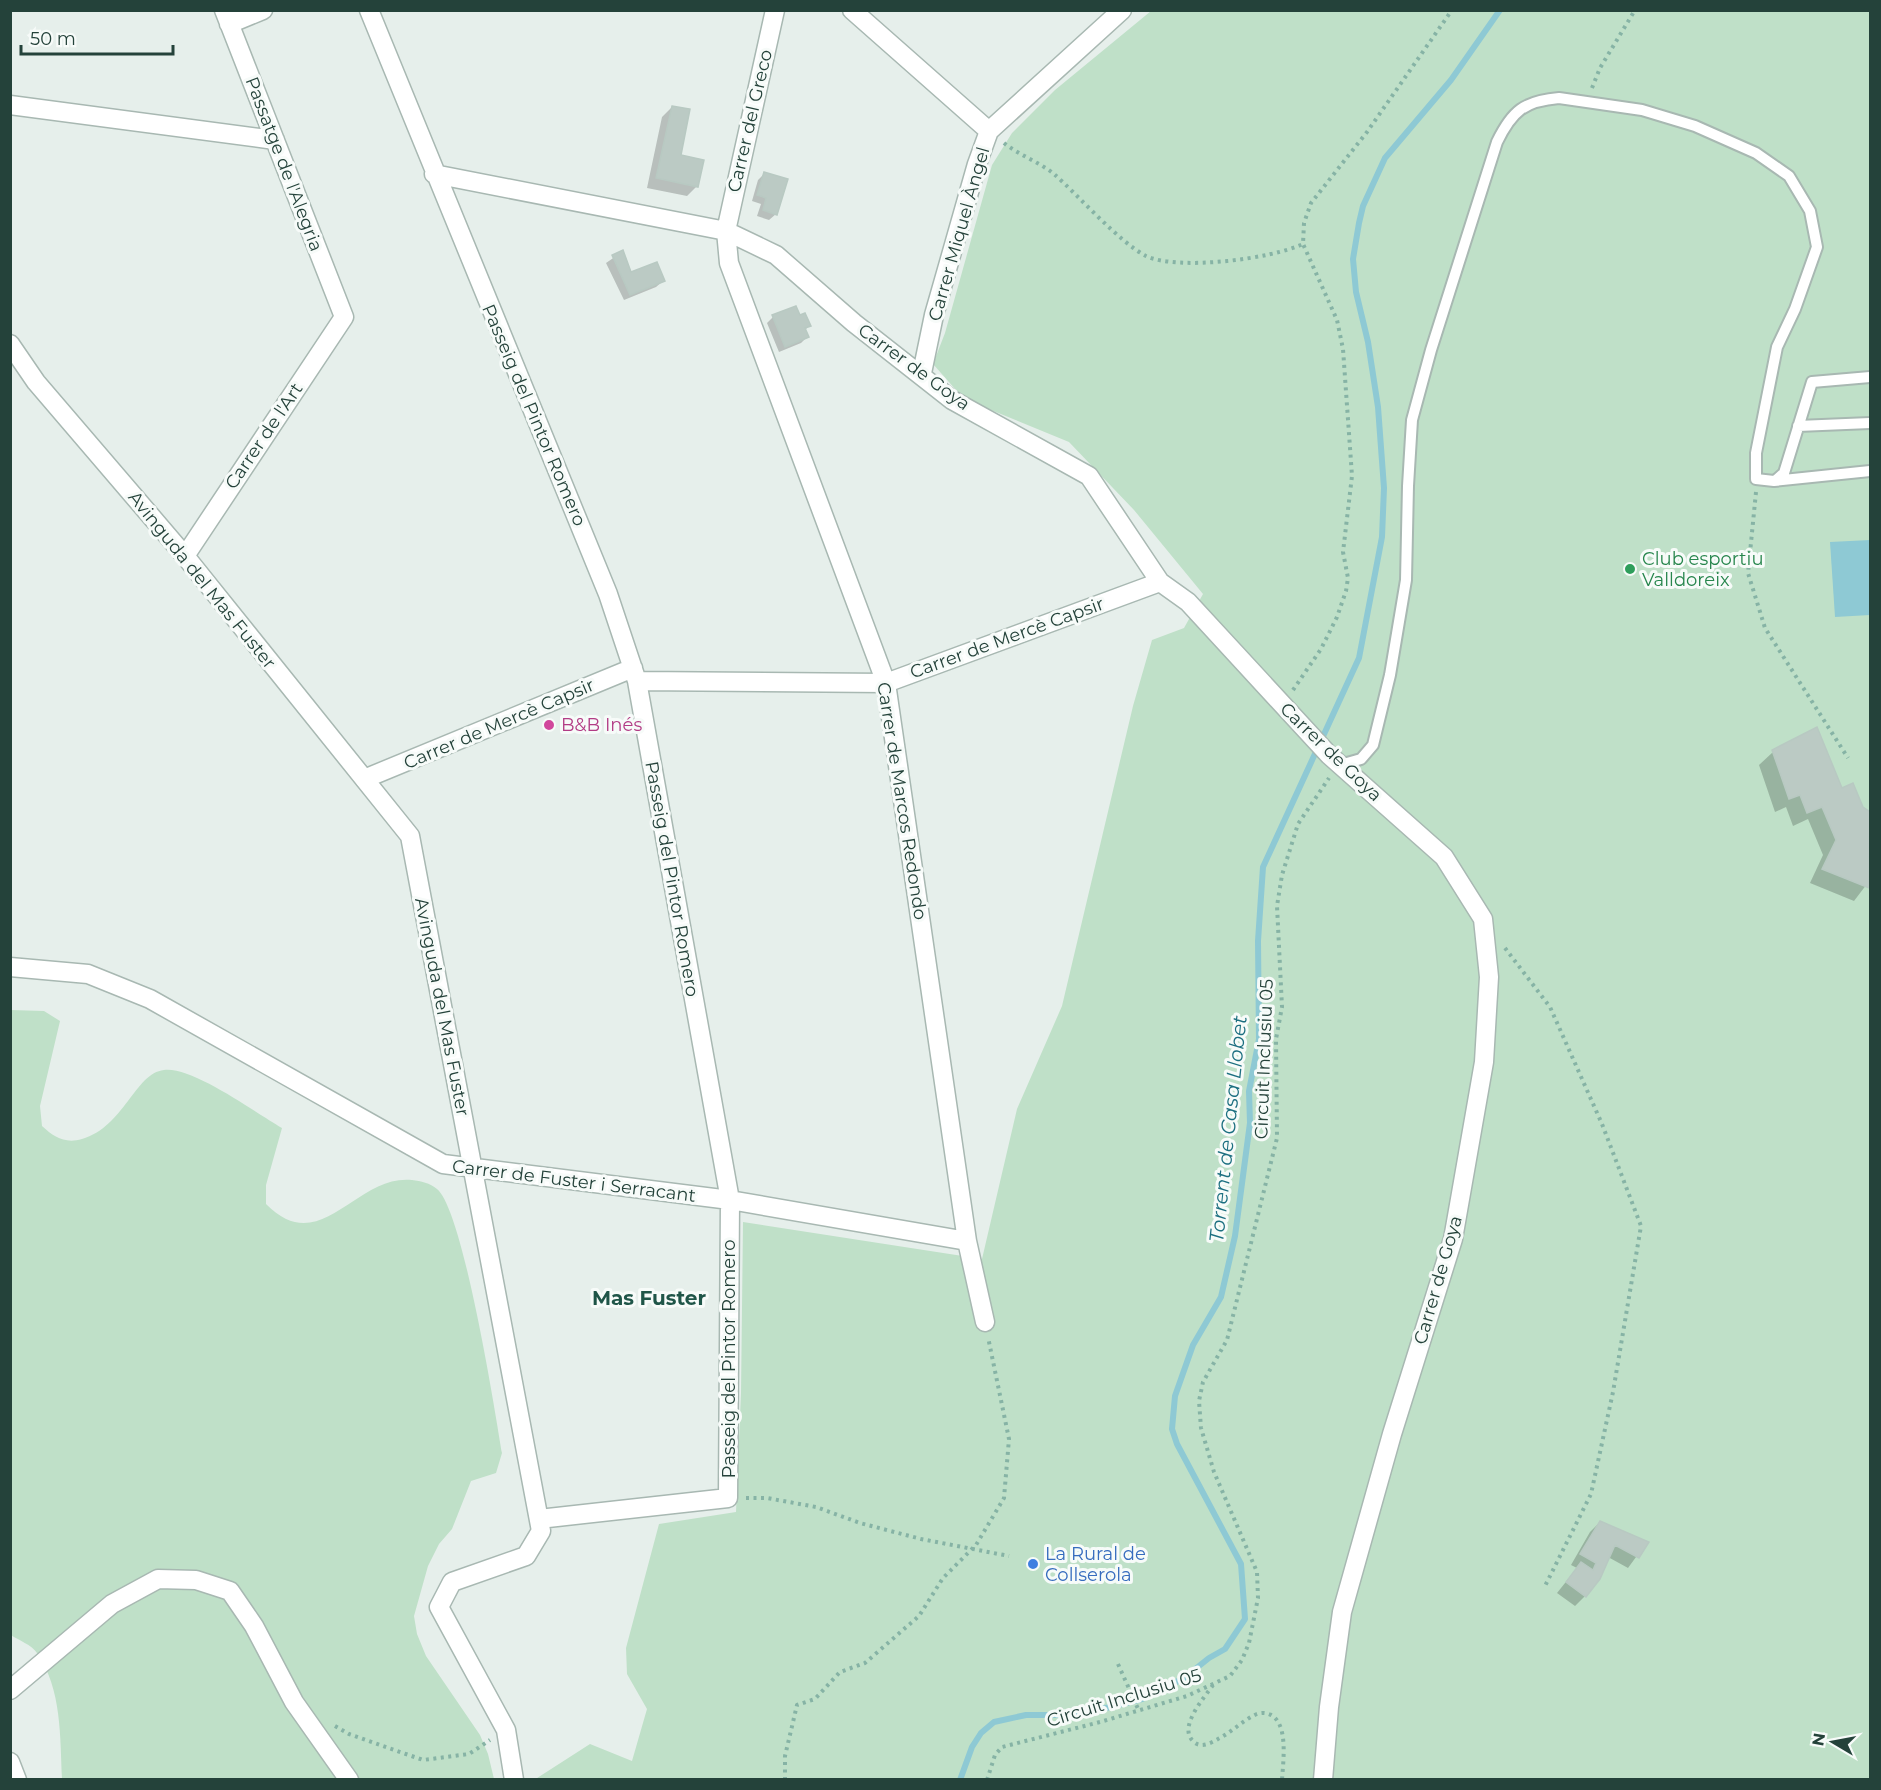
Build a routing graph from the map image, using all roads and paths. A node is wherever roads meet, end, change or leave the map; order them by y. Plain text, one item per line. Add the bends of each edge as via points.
1 (263, 10) edge
2 (369, 10) edge
3 (775, 10) edge
4 (1122, 10) edge
5 (1452, 10) edge
6 (1635, 10) edge
7 (854, 11) edge
8 (226, 17) edge
9 (1587, 101) junction
10 (10, 105) edge
11 (989, 131) junction
12 (275, 140) junction
13 (434, 174) junction
14 (726, 231) junction
15 (1303, 244) junction
16 (344, 317) joint
17 (10, 344) edge
18 (922, 373) junction
19 (1870, 377) edge
20 (1870, 423) edge
21 (1798, 426) junction
22 (1870, 471) edge
23 (1756, 479) junction
24 (1774, 481) junction
25 (185, 556) junction
26 (1160, 582) junction
27 (635, 674) junction
28 (886, 683) junction
29 (1283, 706) junction
30 (1848, 758) dead end
31 (1335, 760) junction
32 (364, 779) junction
33 (1503, 946) dead end
34 (10, 967) edge
35 (472, 1166) junction
36 (730, 1200) junction
37 (966, 1241) junction
38 (985, 1322) joint
39 (728, 1498) junction
40 (539, 1519) junction
41 (971, 1550) junction
42 (1009, 1556) dead end
43 (1545, 1586) dead end
44 (1118, 1664) dead end
45 (1213, 1684) junction
46 (10, 1690) edge
47 (1139, 1710) junction
48 (331, 1724) dead end
49 (506, 1730) junction
50 (10, 1762) edge
51 (17, 1779) edge
52 (349, 1779) edge
53 (514, 1779) edge
54 (785, 1779) edge
55 (987, 1779) edge
56 (1282, 1779) edge
57 (1323, 1779) edge

1 - 8 street
2 - 13 street, Passeig del Pintor Romero
3 - 14 street, Carrer del Greco
4 - 11 street, Carrer Miquel Àngel
5 - 15 path via 1367,132 1311,203 1304,223
6 - 9 path via 1600,68
7 - 11 street
8 - 12 street, Passatge de l'Alegria
9 - 23 lane via 1642,110 1695,126 1756,153 1789,176 1810,211 1817,247 1777,347 1756,453
9 - 31 lane via 1559,98 1534,102 1508,120 1497,141 1412,420 1406,580 1373,745 1361,759
10 - 12 street
11 - 15 path via 1051,172 1146,255 1174,261 1218,261 1284,253
11 - 18 street, Carrer Miquel Àngel via 934,315
12 - 16 street, Passatge de l'Alegria
13 - 14 street, Carrer de Goya
13 - 27 street, Passeig del Pintor Romero via 608,594
14 - 18 street, Carrer de Goya via 776,255 854,323
14 - 28 street, Carrer de Marcos Redondo via 732,273
15 - 29 path via 1337,320 1345,358 1352,476 1343,552 1348,578 1333,625
16 - 25 street, Carrer de l'Art
17 - 25 street, Avinguda del Mas Fuster via 36,382
18 - 26 street, Carrer de Goya via 952,400 1089,476
19 - 21 lane via 1812,382
20 - 21 lane
21 - 24 lane via 1784,473
22 - 24 lane
23 - 24 lane
23 - 30 path via 1748,573 1764,628
25 - 32 street, Avinguda del Mas Fuster
26 - 28 street, Carrer de Mercè Capsir
26 - 29 street, Carrer de Goya via 1188,602
27 - 28 street, Carrer de Mercè Capsir
27 - 32 street, Carrer de Mercè Capsir
27 - 36 street, Passeig del Pintor Romero
28 - 37 street, Carrer de Marcos Redondo
29 - 31 street, Carrer de Goya
31 - 45 path, Circuit Inclusiu 05 via 1298,824 1282,875 1277,906 1282,1007 1276,1039 1277,1138 1230,1330 1203,1382 1199,1401 1206,1449 1254,1561 1259,1582 1256,1616 1242,1660 1230,1676
31 - 57 street, Carrer de Goya via 1444,857 1483,919 1489,977 1484,1062 1453,1239 1342,1612
32 - 35 street, Avinguda del Mas Fuster via 410,836
33 - 43 path via 1550,1007 1602,1124 1641,1226 1591,1494
34 - 35 street, Carrer de Fuster i Serracant via 88,974 150,999 444,1164
35 - 36 street, Carrer de Fuster i Serracant
35 - 40 street, Avinguda del Mas Fuster
36 - 37 street, Carrer de Fuster i Serracant
36 - 39 street, Passeig del Pintor Romero
37 - 38 street, Carrer de Marcos Redondo
38 - 41 path via 1009,1439 1004,1498
39 - 40 street, Passeig del Pintor Romero
39 - 41 path via 766,1498 816,1507 860,1523
40 - 49 street, Avinguda del Mas Fuster via 541,1531 525,1556 452,1582 439,1607
41 - 42 path
41 - 54 path via 943,1578 919,1616 865,1663 840,1672 815,1700 797,1705 785,1756
44 - 47 path
45 - 47 path, Circuit Inclusiu 05
45 - 56 path via 1190,1722 1191,1740 1204,1745 1259,1713 1269,1714 1281,1727
46 - 52 street via 112,1604 158,1579 196,1580 230,1591 254,1626 294,1702
47 - 55 path, Circuit Inclusiu 05 via 1002,1747
48 - 49 path via 423,1760 469,1754
49 - 53 street
50 - 51 street

